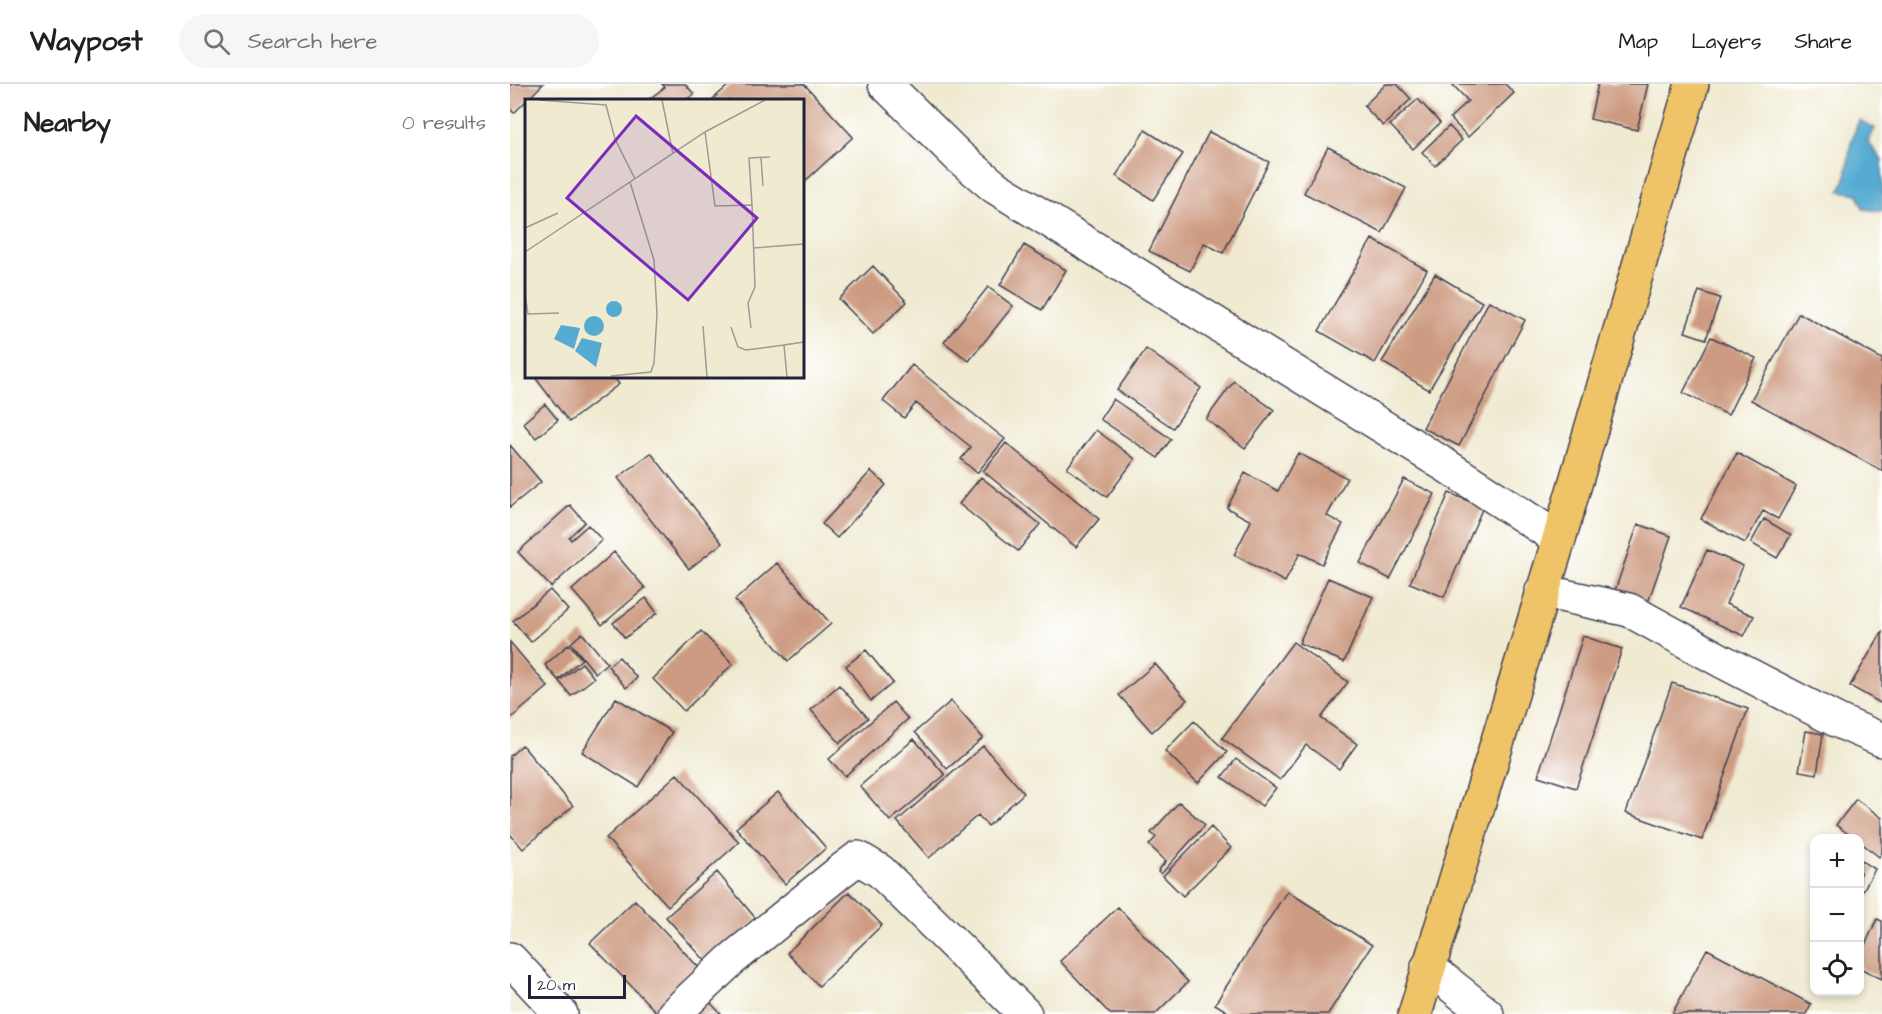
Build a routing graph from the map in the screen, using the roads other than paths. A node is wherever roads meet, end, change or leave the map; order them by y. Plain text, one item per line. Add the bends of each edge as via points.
1 (885, 84) edge
2 (1692, 84) edge
3 (1559, 539) junction
4 (1542, 591) junction
5 (1882, 740) edge
6 (510, 959) edge
7 (1428, 967) junction
8 (561, 1014) edge
9 (674, 1014) edge
10 (1025, 1014) edge
11 (1414, 1014) edge
12 (1486, 1014) edge

1 - 3 street via 957,156 995,187
2 - 3 highway
3 - 4 highway
4 - 5 street via 1629,609 1732,667
4 - 7 highway
6 - 8 street
7 - 11 highway
7 - 12 street
9 - 10 street via 731,960 858,858 880,871

